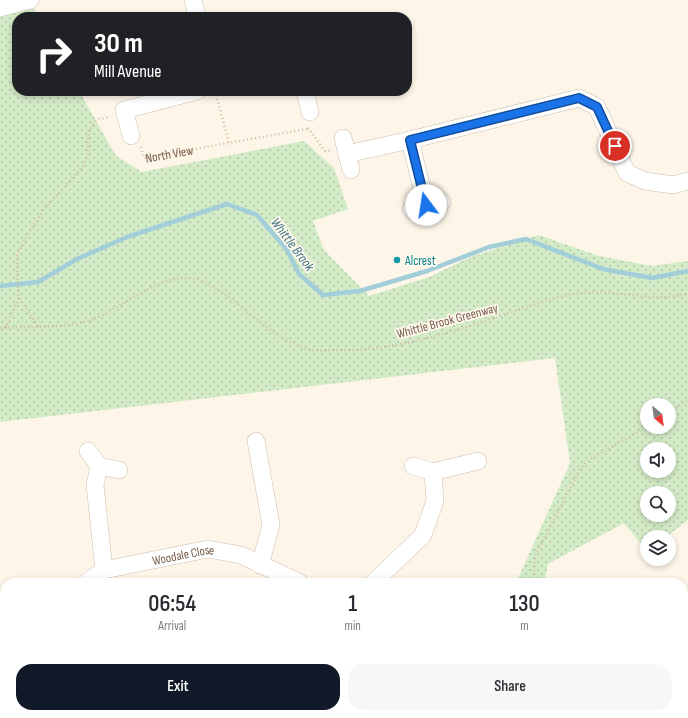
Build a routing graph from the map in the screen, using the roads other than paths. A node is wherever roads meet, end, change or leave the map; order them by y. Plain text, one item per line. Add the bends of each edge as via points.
1 (193, 0) edge
2 (22, 1) edge
3 (0, 8) edge
4 (196, 12) edge
5 (178, 96) edge
6 (306, 96) edge
7 (309, 120) road end
8 (131, 136) road end
9 (410, 140) junction
10 (347, 153) road end
11 (688, 181) edge
12 (426, 206) dead end
13 (256, 441) dead end
14 (88, 451) dead end
15 (478, 461) dead end
16 (99, 466) junction
17 (413, 466) dead end
18 (119, 470) dead end
19 (433, 472) junction
20 (260, 565) junction
21 (104, 570) junction
22 (93, 578) edge
23 (289, 578) edge
24 (378, 578) edge

1 - 4 street
2 - 3 street
5 - 8 street, North View via 124,110
6 - 7 street
9 - 10 street
9 - 11 street via 579,98 597,107 628,173 645,181 673,185
9 - 12 street
13 - 20 street via 271,525
14 - 16 street
15 - 19 street
16 - 18 street
16 - 21 street via 95,485
17 - 19 street
19 - 24 street via 435,501 423,535
20 - 21 street, Woodale Close via 241,555 208,549
20 - 23 street, Woodale Close
21 - 22 street, Woodale Close

